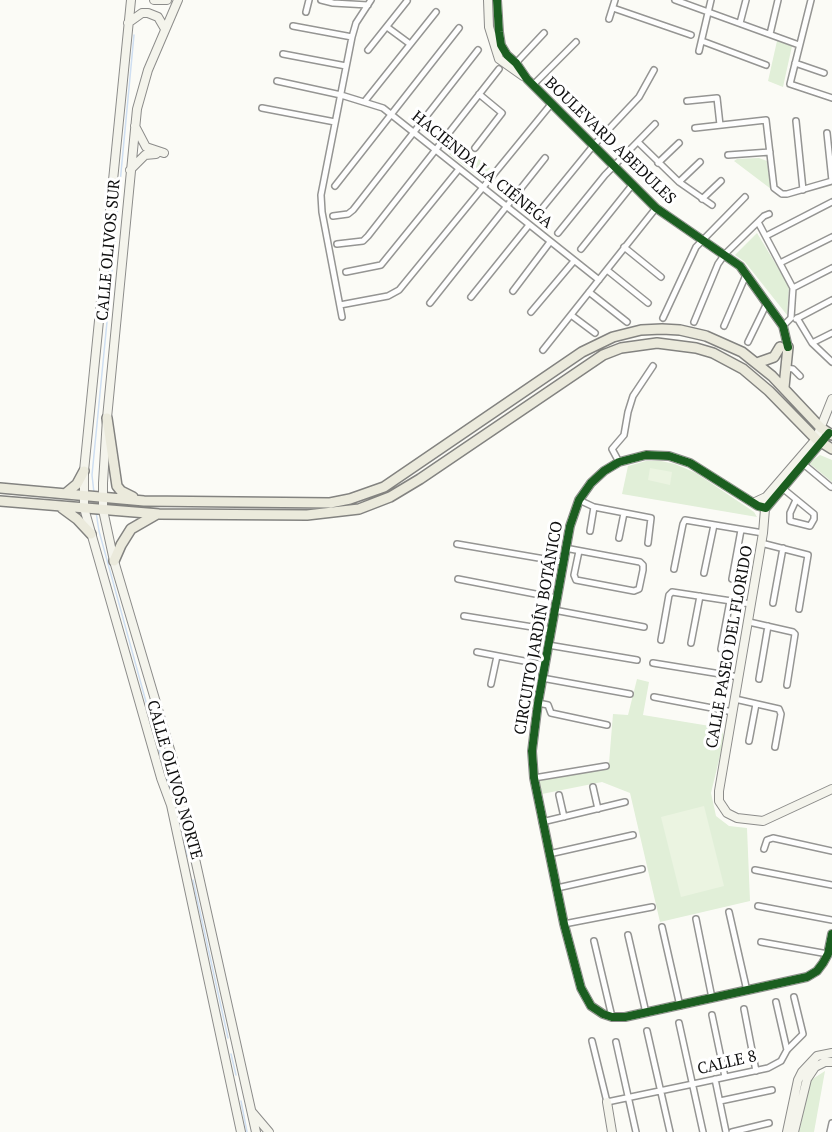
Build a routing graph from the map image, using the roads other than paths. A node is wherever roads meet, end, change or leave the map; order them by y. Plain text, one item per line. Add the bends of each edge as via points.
1 (131, 0) edge
2 (154, 0) edge
3 (167, 0) edge
4 (178, 0) edge
5 (309, 0) edge
6 (321, 0) edge
7 (488, 0) edge
8 (497, 0) edge
9 (615, 0) edge
10 (675, 0) edge
11 (711, 0) edge
12 (746, 0) edge
13 (778, 0) edge
14 (811, 0) edge
15 (407, 1) edge
16 (369, 2) edge
17 (613, 8) junction
18 (306, 12) dead end
19 (436, 12) dead end
20 (709, 12) junction
21 (609, 19) dead end
22 (128, 23) junction
23 (740, 23) junction
24 (293, 26) dead end
25 (387, 27) junction
26 (459, 28) dead end
27 (165, 29) junction
28 (544, 33) dead end
29 (691, 34) dead end
30 (770, 34) junction
31 (352, 38) junction
32 (702, 41) junction
33 (576, 42) dead end
34 (410, 44) junction
35 (799, 45) junction
36 (368, 50) dead end
37 (478, 50) dead end
38 (699, 51) dead end
39 (283, 54) dead end
40 (795, 63) junction
41 (766, 65) dead end
42 (346, 66) junction
43 (513, 66) junction
44 (499, 69) dead end
45 (654, 70) dead end
46 (824, 73) dead end
47 (277, 81) dead end
48 (530, 82) junction
49 (479, 94) junction
50 (341, 95) junction
51 (832, 98) edge
52 (365, 101) junction
53 (687, 101) dead end
54 (552, 103) junction
55 (262, 108) dead end
56 (391, 115) junction
57 (796, 121) dead end
58 (335, 122) junction
59 (655, 124) dead end
60 (720, 125) junction
61 (135, 126) junction
62 (695, 128) dead end
63 (413, 132) junction
64 (827, 133) dead end
65 (638, 142) junction
66 (679, 144) dead end
67 (592, 146) junction
68 (475, 148) dead end
69 (435, 150) junction
70 (770, 152) junction
71 (729, 155) dead end
72 (545, 158) dead end
73 (700, 162) dead end
74 (658, 163) junction
75 (614, 166) junction
76 (459, 169) junction
77 (130, 170) junction
78 (721, 181) dead end
79 (832, 181) edge
80 (679, 182) junction
81 (633, 184) junction
82 (335, 186) dead end
83 (483, 188) junction
84 (803, 190) junction
85 (745, 197) dead end
86 (702, 199) junction
87 (832, 202) edge
88 (712, 206) dead end
89 (506, 207) junction
90 (656, 207) junction
91 (769, 214) dead end
92 (333, 216) dead end
93 (535, 217) dead end
94 (758, 222) junction
95 (529, 225) junction
96 (558, 233) dead end
97 (766, 236) junction
98 (832, 237) edge
99 (702, 240) junction
100 (550, 242) junction
101 (337, 244) dead end
102 (624, 247) junction
103 (582, 249) dead end
104 (725, 254) junction
105 (574, 261) junction
106 (780, 263) junction
107 (832, 268) edge
108 (607, 270) junction
109 (346, 272) dead end
110 (746, 275) junction
111 (661, 277) dead end
112 (599, 280) junction
113 (793, 288) junction
114 (513, 291) dead end
115 (589, 292) junction
116 (471, 297) dead end
117 (832, 300) edge
118 (767, 302) junction
119 (430, 303) dead end
120 (648, 303) dead end
121 (340, 305) junction
122 (531, 312) dead end
123 (571, 315) junction
124 (342, 317) dead end
125 (663, 318) dead end
126 (794, 318) junction
127 (627, 322) dead end
128 (694, 322) dead end
129 (724, 326) dead end
130 (784, 330) junction
131 (595, 333) dead end
132 (832, 333) edge
133 (748, 342) dead end
134 (812, 343) junction
135 (784, 347) junction
136 (543, 351) dead end
137 (832, 362) edge
138 (757, 363) junction
139 (653, 366) dead end
140 (786, 368) junction
141 (800, 376) dead end
142 (784, 387) junction
143 (832, 399) edge
144 (107, 418) junction
145 (827, 432) edge
146 (818, 442) junction
147 (832, 449) edge
148 (801, 461) junction
149 (620, 462) junction
150 (84, 471) junction
151 (405, 472) junction
152 (780, 486) junction
153 (0, 488) edge
154 (831, 488) edge
155 (65, 494) junction
156 (84, 496) junction
157 (390, 497) junction
158 (766, 497) junction
159 (103, 498) junction
160 (579, 500) junction
161 (796, 500) junction
162 (0, 501) edge
163 (144, 501) junction
164 (753, 503) junction
165 (60, 506) junction
166 (594, 507) junction
167 (84, 508) junction
168 (766, 508) junction
169 (103, 510) junction
170 (159, 513) junction
171 (624, 513) junction
172 (714, 525) junction
173 (741, 530) junction
174 (590, 531) dead end
175 (763, 533) junction
176 (91, 534) junction
177 (620, 538) dead end
178 (648, 543) dead end
179 (761, 543) junction
180 (457, 544) dead end
181 (565, 548) junction
182 (783, 548) junction
183 (579, 551) junction
184 (114, 561) junction
185 (562, 562) junction
186 (674, 569) dead end
187 (704, 573) dead end
188 (458, 579) dead end
189 (732, 579) dead end
190 (700, 596) junction
191 (556, 598) junction
192 (730, 602) junction
193 (773, 603) dead end
194 (752, 604) junction
195 (799, 609) dead end
196 (554, 610) junction
197 (464, 616) dead end
198 (749, 622) junction
199 (768, 626) junction
200 (644, 627) dead end
201 (551, 630) junction
202 (661, 640) dead end
203 (691, 643) dead end
204 (548, 645) junction
205 (721, 649) dead end
206 (477, 652) dead end
207 (497, 656) junction
208 (637, 660) dead end
209 (653, 663) dead end
210 (545, 665) junction
211 (739, 677) junction
212 (542, 678) junction
213 (759, 679) dead end
214 (491, 684) dead end
215 (787, 685) dead end
216 (630, 694) dead end
217 (654, 697) dead end
218 (735, 699) junction
219 (538, 703) junction
220 (756, 704) junction
221 (733, 712) junction
222 (607, 725) dead end
223 (749, 741) dead end
224 (775, 747) dead end
225 (606, 766) dead end
226 (534, 778) junction
227 (593, 787) dead end
228 (832, 789) edge
229 (559, 795) dead end
230 (625, 802) dead end
231 (598, 809) junction
232 (564, 817) junction
233 (542, 822) junction
234 (633, 835) dead end
235 (764, 849) dead end
236 (832, 851) edge
237 (549, 854) junction
238 (642, 869) dead end
239 (755, 870) dead end
240 (832, 885) edge
241 (557, 888) junction
242 (758, 906) dead end
243 (652, 907) dead end
244 (729, 912) dead end
245 (696, 919) dead end
246 (832, 920) edge
247 (564, 924) junction
248 (662, 927) dead end
249 (832, 934) edge
250 (628, 935) dead end
251 (594, 941) dead end
252 (761, 942) dead end
253 (828, 954) junction
254 (747, 991) junction
255 (794, 997) dead end
256 (712, 998) junction
257 (776, 1002) dead end
258 (680, 1006) junction
259 (744, 1009) dead end
260 (646, 1013) junction
261 (712, 1015) dead end
262 (612, 1017) junction
263 (679, 1023) dead end
264 (647, 1032) dead end
265 (592, 1041) dead end
266 (616, 1042) dead end
267 (787, 1050) junction
268 (832, 1056) edge
269 (756, 1071) junction
270 (725, 1077) junction
271 (715, 1079) junction
272 (693, 1084) junction
273 (661, 1090) junction
274 (772, 1090) dead end
275 (628, 1097) junction
276 (720, 1101) junction
277 (607, 1102) junction
278 (251, 1111) junction
279 (769, 1123) dead end
280 (832, 1123) edge
281 (241, 1132) edge
282 (256, 1132) edge
283 (269, 1132) edge
284 (612, 1132) edge
285 (636, 1132) edge
286 (670, 1132) edge
287 (703, 1132) edge
288 (726, 1132) edge
289 (732, 1132) edge
290 (787, 1132) edge
291 (794, 1132) edge
292 (830, 1132) edge

1 - 22 main road, CALLE OLIVOS SUR
2 - 3 main road
4 - 27 main road, CALLE OLIVOS SUR
5 - 18 street
6 - 16 street
7 - 43 main road, BOULEVARD ABEDULES via 489,27 499,59
8 - 43 main road, BOULEVARD ABEDULES via 501,45
9 - 17 street
10 - 20 street
11 - 20 street
12 - 23 street
13 - 30 street
14 - 35 street
15 - 25 street
16 - 31 street
17 - 21 street
17 - 29 street
19 - 34 street
20 - 23 street
20 - 32 street
22 - 27 main road via 148,13 158,16
22 - 150 main road, CALLE OLIVOS SUR
23 - 30 street
24 - 31 street
25 - 34 street
25 - 36 street
26 - 56 street
27 - 61 main road, CALLE OLIVOS SUR via 144,84
28 - 43 street
30 - 35 street
31 - 42 street
32 - 38 street
32 - 41 street
33 - 48 street
34 - 52 street
35 - 40 street
37 - 63 street
39 - 42 street
40 - 46 street
40 - 51 street via 791,84
42 - 50 street
43 - 48 main road, BOULEVARD ABEDULES
44 - 49 street
45 - 67 street via 639,97
47 - 50 street, HACIENDA LA CIÉNEGA
48 - 54 main road, BOULEVARD ABEDULES
49 - 68 street via 502,112
49 - 69 street
50 - 52 street, HACIENDA LA CIÉNEGA
50 - 58 street
52 - 56 street, HACIENDA LA CIÉNEGA
53 - 60 street via 718,99
54 - 67 main road, BOULEVARD ABEDULES
54 - 83 street
55 - 58 street
56 - 63 street, HACIENDA LA CIÉNEGA
56 - 82 street
57 - 84 street
58 - 121 street via 321,203
59 - 65 street
60 - 62 street
60 - 70 street via 765,120
61 - 77 main road, CALLE OLIVOS SUR
61 - 77 main road via 146,151
63 - 69 street, HACIENDA LA CIÉNEGA
63 - 92 street via 351,212
64 - 79 street
65 - 74 street
65 - 75 street
66 - 74 street
67 - 75 main road, BOULEVARD ABEDULES
67 - 93 street
69 - 76 street, HACIENDA LA CIÉNEGA
69 - 101 street via 366,239
70 - 71 street
70 - 84 street via 772,184 778,191 787,194
72 - 89 street
73 - 80 street
74 - 80 street
75 - 81 main road, BOULEVARD ABEDULES
75 - 96 street
76 - 83 street, HACIENDA LA CIÉNEGA
76 - 109 street via 381,265
77 - 144 main road, CALLE OLIVOS SUR
78 - 86 street
79 - 84 street
80 - 86 street
81 - 90 main road, BOULEVARD ABEDULES
81 - 103 street
83 - 89 street, HACIENDA LA CIÉNEGA
83 - 121 street via 399,290 388,296
85 - 99 street
86 - 88 street
87 - 97 street
89 - 95 street, HACIENDA LA CIÉNEGA
89 - 119 street
90 - 99 main road, BOULEVARD ABEDULES
90 - 102 street
91 - 94 street
94 - 97 street
94 - 104 street
95 - 100 street, HACIENDA LA CIÉNEGA
95 - 116 street
97 - 106 street
98 - 106 street
99 - 104 main road, BOULEVARD ABEDULES
99 - 125 street via 693,251
100 - 105 street, HACIENDA LA CIÉNEGA
100 - 114 street
102 - 108 street
102 - 111 street
104 - 110 main road, BOULEVARD ABEDULES
104 - 128 street
105 - 112 street, HACIENDA LA CIÉNEGA
105 - 122 street
106 - 113 street
107 - 113 street
108 - 112 street
108 - 120 street
110 - 118 main road, BOULEVARD ABEDULES
110 - 129 street
112 - 115 street
113 - 126 street
115 - 123 street
115 - 127 street
117 - 126 street
118 - 130 main road, BOULEVARD ABEDULES
118 - 133 street
121 - 124 street
123 - 131 street
123 - 136 street
126 - 130 street
126 - 134 street
130 - 135 main road
132 - 134 street
134 - 137 street
135 - 138 main road via 774,357
135 - 140 main road
138 - 142 main road
138 - 151 main road via 726,344 680,330 641,330 613,337 568,361
139 - 149 street via 633,396 624,435 612,450
140 - 141 street
140 - 142 main road
142 - 145 main road
143 - 145 main road
144 - 159 main road, CALLE OLIVOS SUR
144 - 163 main road via 117,486 126,495
145 - 146 main road
146 - 147 main road
146 - 148 main road
146 - 157 main road via 757,380 729,360 676,344 638,345 590,363
148 - 152 main road
148 - 154 street
149 - 160 main road, CIRCUITO JARDÍN BOTÁNICO via 596,477
149 - 164 main road, CIRCUITO JARDÍN BOTÁNICO via 646,455 679,458
150 - 155 main road
150 - 156 main road, CALLE OLIVOS SUR
151 - 157 main road via 406,481
151 - 163 main road via 384,487 330,502
152 - 158 main road
152 - 161 street
152 - 168 main road
153 - 155 main road
155 - 156 main road
156 - 159 main road
156 - 167 main road, CALLE OLIVOS SUR
157 - 170 main road via 358,509 327,514
158 - 164 main road
158 - 168 main road, CALLE PASEO DEL FLORIDO
159 - 163 main road
159 - 169 main road, CALLE OLIVOS SUR
160 - 166 street
160 - 181 main road, CIRCUITO JARDÍN BOTÁNICO
161 - 161 street via 790,521 810,526 814,514
162 - 165 main road
164 - 168 main road, CIRCUITO JARDÍN BOTÁNICO
165 - 167 main road
165 - 176 main road
166 - 171 street
166 - 174 street
167 - 169 main road
167 - 176 main road, CALLE OLIVOS NORTE
168 - 175 main road, CALLE PASEO DEL FLORIDO
169 - 170 main road
169 - 184 main road, CALLE OLIVOS NORTE
170 - 184 main road via 131,529
171 - 177 street
171 - 178 street via 651,518
172 - 173 street
172 - 186 street via 684,521
172 - 187 street
173 - 175 street
173 - 189 street
175 - 179 main road, CALLE PASEO DEL FLORIDO
176 - 281 main road, CALLE OLIVOS NORTE via 171,805
179 - 182 street
179 - 194 main road, CALLE PASEO DEL FLORIDO
180 - 185 street
181 - 183 street
181 - 185 main road, CIRCUITO JARDÍN BOTÁNICO
182 - 193 street
182 - 195 street via 808,555
183 - 183 street via 574,578 578,581 637,591 640,587 642,563
184 - 278 main road, CALLE OLIVOS NORTE via 171,752
185 - 191 main road, CIRCUITO JARDÍN BOTÁNICO
188 - 191 street
190 - 192 street
190 - 202 street via 671,592
190 - 203 street
191 - 196 main road, CIRCUITO JARDÍN BOTÁNICO
192 - 194 street
192 - 205 street
194 - 198 main road, CALLE PASEO DEL FLORIDO
196 - 200 street
196 - 201 main road, CIRCUITO JARDÍN BOTÁNICO
197 - 201 street
198 - 199 street
198 - 211 main road, CALLE PASEO DEL FLORIDO
199 - 213 street
199 - 215 street via 795,634
201 - 204 main road, CIRCUITO JARDÍN BOTÁNICO
204 - 208 street
204 - 210 main road, CIRCUITO JARDÍN BOTÁNICO
206 - 207 street
207 - 210 street
207 - 214 street
209 - 211 street
210 - 212 main road, CIRCUITO JARDÍN BOTÁNICO
211 - 218 main road, CALLE PASEO DEL FLORIDO
212 - 216 street
212 - 219 main road, CIRCUITO JARDÍN BOTÁNICO
217 - 221 street
218 - 220 street
218 - 221 main road, CALLE PASEO DEL FLORIDO
219 - 222 street via 548,705 552,713
219 - 226 main road, CIRCUITO JARDÍN BOTÁNICO via 532,751
220 - 223 street
220 - 224 street via 780,711
221 - 228 main road, CALLE PASEO DEL FLORIDO via 719,791 719,801 727,813 763,821
225 - 226 street
226 - 233 main road, CIRCUITO JARDÍN BOTÁNICO
227 - 231 street
229 - 232 street
230 - 231 street
231 - 232 street
232 - 233 street
233 - 237 main road, CIRCUITO JARDÍN BOTÁNICO
234 - 237 street
235 - 236 street via 767,840 773,838
237 - 241 main road, CIRCUITO JARDÍN BOTÁNICO
238 - 241 street
239 - 240 street
241 - 247 main road, CIRCUITO JARDÍN BOTÁNICO
242 - 246 street
243 - 247 street
244 - 254 street
245 - 256 street
247 - 262 main road, CIRCUITO JARDÍN BOTÁNICO via 581,988 591,1006
248 - 258 street
249 - 253 main road
250 - 260 street
251 - 262 street
252 - 253 street
253 - 254 main road via 817,971 807,977
254 - 256 main road
255 - 267 street, CALLE 8 via 803,1032
256 - 258 main road
257 - 267 street
258 - 260 main road
259 - 269 street
260 - 262 main road
261 - 270 street
263 - 272 street
264 - 273 street
265 - 277 street
266 - 275 street
267 - 269 street, CALLE 8 via 779,1062
268 - 290 main road via 817,1056 802,1072
268 - 291 main road via 815,1067 807,1079
269 - 270 street, CALLE 8
270 - 271 street, CALLE 8
271 - 272 street, CALLE 8
271 - 276 street
272 - 273 street, CALLE 8
272 - 287 street
273 - 275 street, CALLE 8
273 - 286 street
274 - 276 street
275 - 277 street, CALLE 8
275 - 285 street
276 - 288 street
277 - 284 main road
278 - 282 main road, CALLE OLIVOS NORTE
278 - 283 main road
279 - 289 street
280 - 292 street

